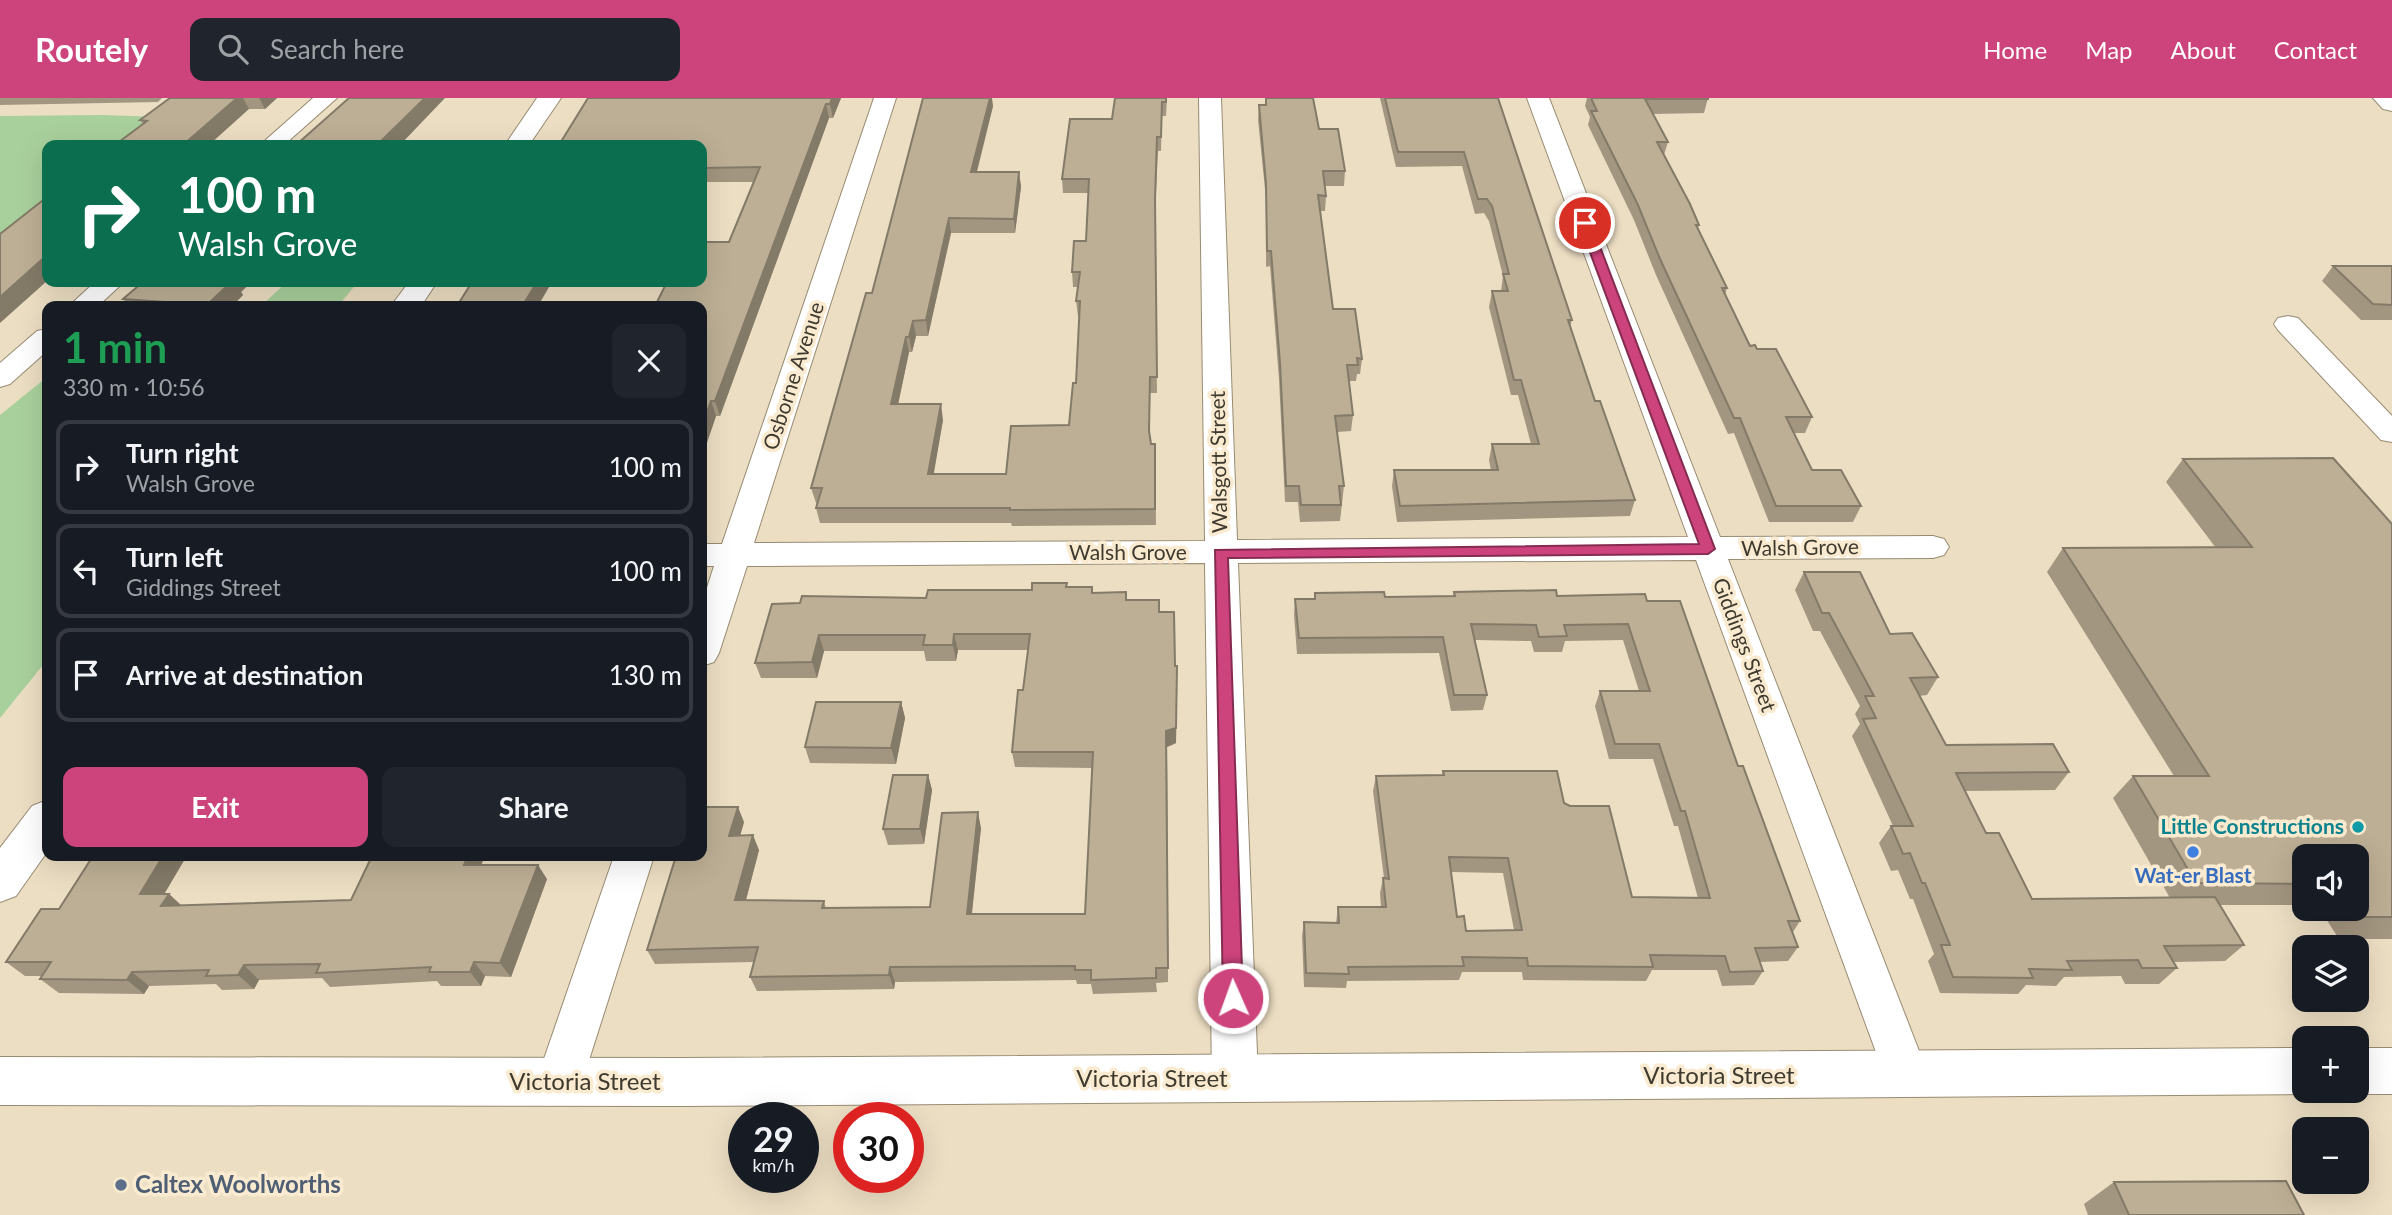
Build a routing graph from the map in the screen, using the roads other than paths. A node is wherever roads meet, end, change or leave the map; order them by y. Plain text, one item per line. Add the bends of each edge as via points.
1 (326, 98) edge
2 (550, 98) edge
3 (885, 98) edge
4 (1210, 98) edge
5 (1538, 98) edge
6 (2385, 98) edge
7 (2392, 104) edge
8 (277, 140) edge
9 (521, 140) edge
10 (105, 287) edge
11 (88, 301) edge
12 (2288, 324) dead end
13 (42, 341) edge
14 (0, 378) edge
15 (2392, 433) edge
16 (1933, 547) dead end
17 (1708, 549) junction
18 (1221, 553) junction
19 (707, 555) edge
20 (734, 555) junction
21 (707, 638) edge
22 (42, 825) edge
23 (632, 861) edge
24 (0, 883) edge
25 (2292, 1071) edge
26 (2369, 1071) edge
27 (2392, 1071) edge
28 (1906, 1074) junction
29 (1235, 1079) junction
30 (0, 1081) edge
31 (559, 1082) junction

1 - 8 street
2 - 9 street
3 - 20 street, Osborne Avenue
4 - 18 street, Walsgott Street
5 - 17 street, Giddings Street
6 - 7 street
10 - 11 street
12 - 15 street
13 - 14 street
16 - 17 street, Walsh Grove
17 - 18 street, Walsh Grove
17 - 28 street, Giddings Street
18 - 20 street, Walsh Grove
18 - 29 street, Walsgott Street
19 - 20 street, Walsh Grove
20 - 21 street, Osborne Avenue
22 - 24 street
23 - 31 street
25 - 28 street, Victoria Street
26 - 27 street
28 - 29 street, Victoria Street
29 - 31 street, Victoria Street
30 - 31 street, Victoria Street

